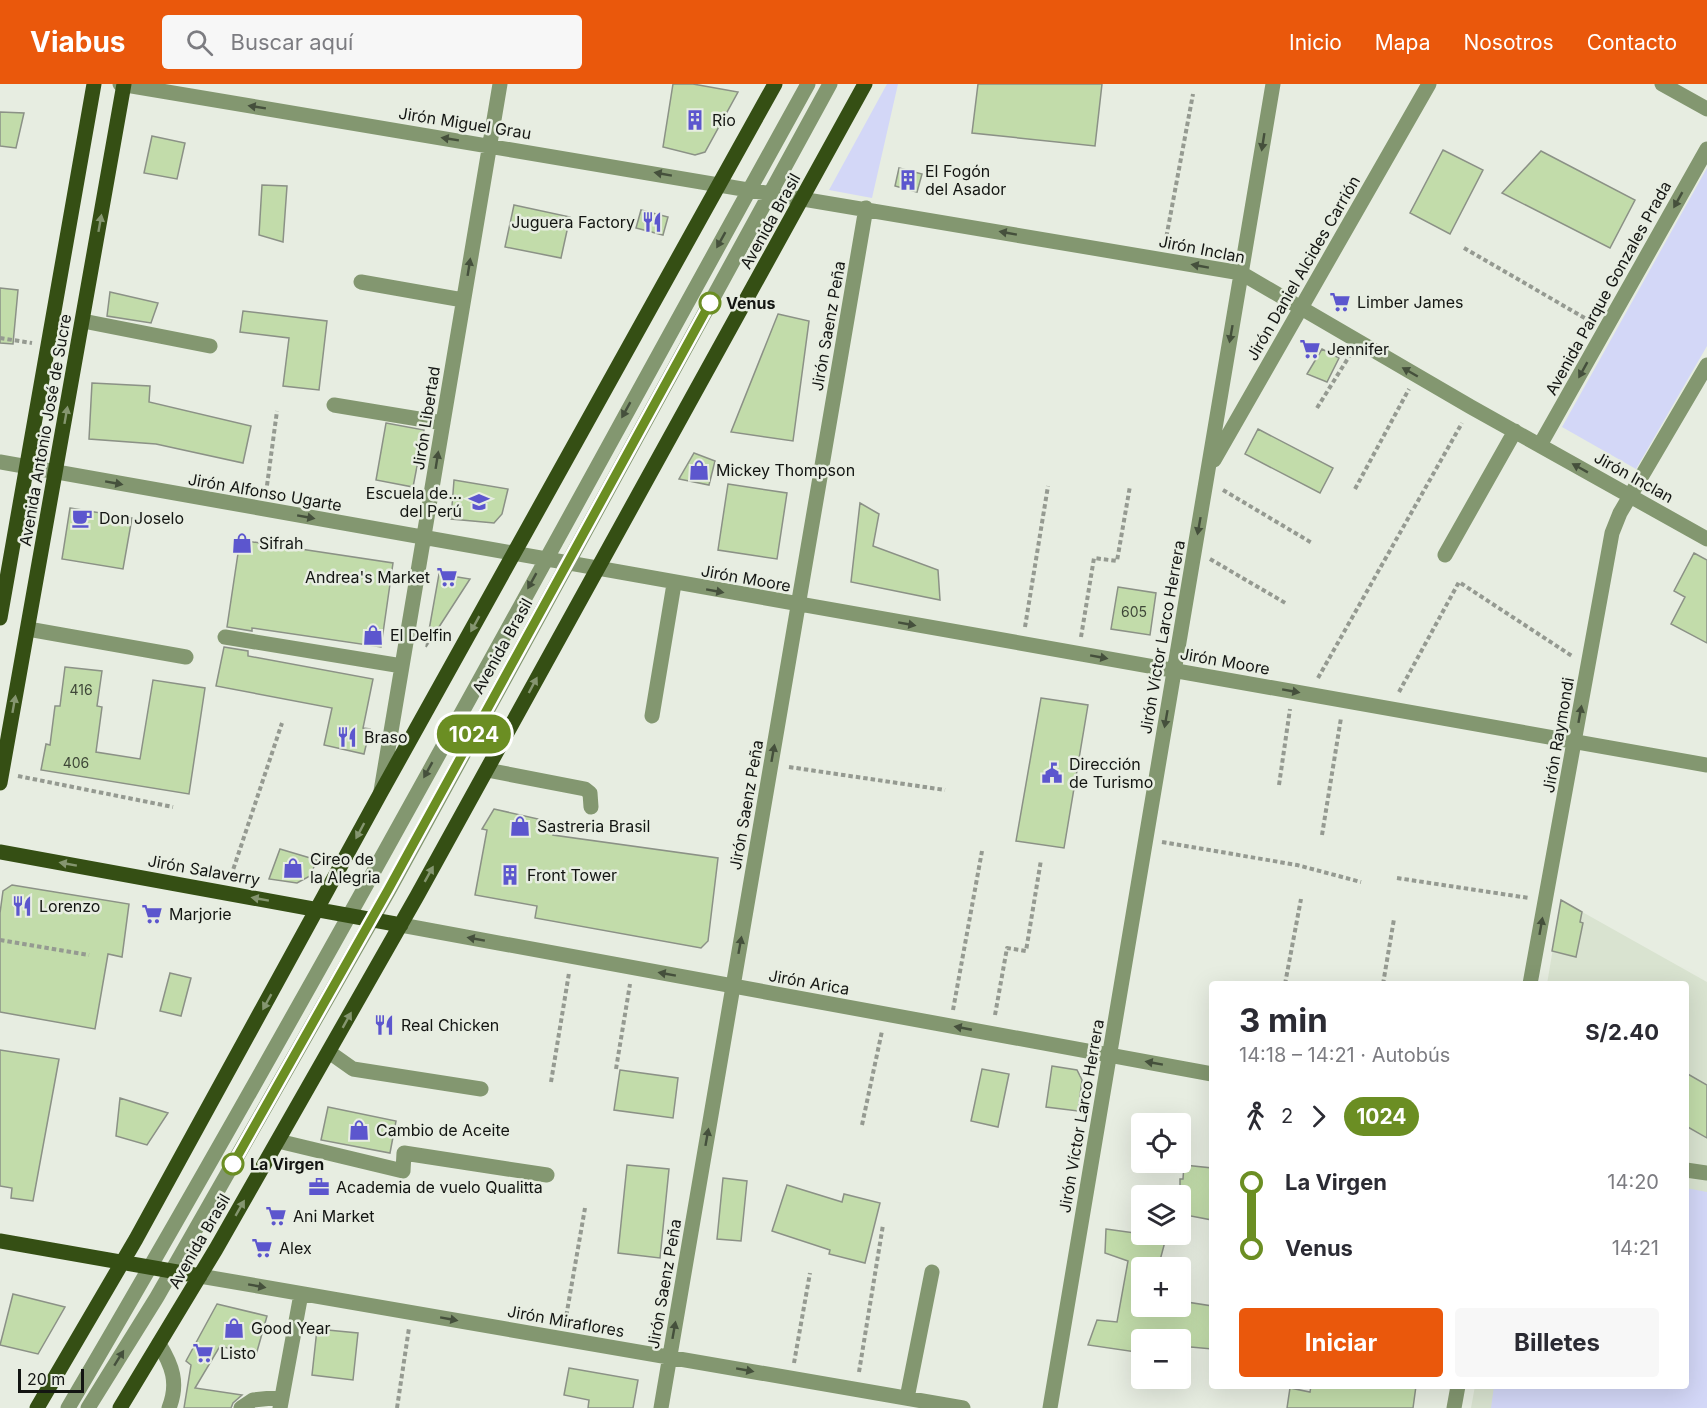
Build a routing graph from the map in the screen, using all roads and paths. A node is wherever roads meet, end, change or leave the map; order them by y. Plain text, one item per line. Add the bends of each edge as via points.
1 (94, 84) edge
2 (120, 84) edge
3 (124, 84) edge
4 (500, 84) edge
5 (776, 84) edge
6 (807, 84) edge
7 (830, 84) edge
8 (865, 84) edge
9 (1273, 84) edge
10 (1428, 84) edge
11 (1662, 84) edge
12 (1193, 94) dead end
13 (1707, 110) edge
14 (488, 145) junction
15 (1707, 149) edge
16 (720, 184) junction
17 (750, 189) junction
18 (772, 192) junction
19 (805, 198) junction
20 (866, 208) junction
21 (1464, 248) dead end
22 (1162, 259) junction
23 (1241, 273) junction
24 (361, 282) dead end
25 (463, 300) junction
26 (1301, 308) junction
27 (83, 321) junction
28 (1605, 330) junction
29 (0, 338) edge
30 (1358, 341) junction
31 (48, 346) junction
32 (210, 346) dead end
33 (1707, 365) edge
34 (1416, 375) junction
35 (334, 405) dead end
36 (1471, 407) junction
37 (1317, 408) dead end
38 (277, 411) dead end
39 (443, 423) junction
40 (1515, 431) junction
41 (1540, 446) junction
42 (0, 462) edge
43 (27, 467) junction
44 (56, 472) junction
45 (1207, 475) junction
46 (1048, 486) dead end
47 (1130, 486) dead end
48 (1355, 489) dead end
49 (1631, 496) junction
50 (264, 510) junction
51 (424, 538) junction
52 (1707, 539) edge
53 (1312, 543) dead end
54 (1195, 549) junction
55 (514, 555) junction
56 (1445, 555) dead end
57 (544, 560) junction
58 (567, 564) junction
59 (595, 570) junction
60 (674, 584) junction
61 (1287, 604) dead end
62 (798, 605) junction
63 (0, 618) edge
64 (28, 629) junction
65 (225, 637) dead end
66 (1023, 644) junction
67 (1078, 653) junction
68 (186, 657) dead end
69 (402, 666) junction
70 (1588, 667) junction
71 (1175, 670) junction
72 (1293, 691) junction
73 (1310, 694) junction
74 (1344, 700) junction
75 (1390, 709) junction
76 (652, 716) dead end
77 (282, 723) dead end
78 (1576, 742) junction
79 (771, 764) junction
80 (1707, 765) edge
81 (487, 771) junction
82 (1, 778) edge
83 (1279, 785) dead end
84 (945, 790) dead end
85 (380, 794) junction
86 (173, 807) dead end
87 (591, 807) dead end
88 (1322, 836) dead end
89 (1146, 839) junction
90 (982, 851) dead end
91 (0, 852) edge
92 (1041, 860) dead end
93 (1397, 878) dead end
94 (1361, 882) dead end
95 (225, 893) junction
96 (1301, 899) dead end
97 (1545, 901) junction
98 (318, 910) junction
99 (348, 915) junction
100 (1394, 919) dead end
101 (372, 920) junction
102 (401, 925) junction
103 (0, 940) edge
104 (89, 955) dead end
105 (572, 957) junction
106 (632, 968) junction
107 (1286, 981) edge
108 (1384, 981) edge
109 (1531, 981) edge
110 (733, 986) junction
111 (885, 1014) junction
112 (950, 1026) junction
113 (992, 1034) junction
114 (329, 1052) junction
115 (1110, 1055) junction
116 (616, 1069) dead end
117 (1209, 1073) edge
118 (551, 1082) dead end
119 (481, 1089) dead end
120 (862, 1125) dead end
121 (278, 1141) junction
122 (1689, 1170) edge
123 (1707, 1173) edge
124 (547, 1175) dead end
125 (585, 1208) dead end
126 (883, 1225) dead end
127 (0, 1241) edge
128 (123, 1263) junction
129 (150, 1267) junction
130 (172, 1271) junction
131 (932, 1272) dead end
132 (810, 1273) dead end
133 (200, 1276) junction
134 (301, 1294) junction
135 (411, 1313) junction
136 (563, 1339) junction
137 (159, 1344) junction
138 (670, 1357) junction
139 (792, 1378) junction
140 (1457, 1389) edge
141 (856, 1390) junction
142 (907, 1398) junction
143 (281, 1403) edge
144 (37, 1408) edge
145 (68, 1408) edge
146 (88, 1408) edge
147 (120, 1408) edge
148 (170, 1408) edge
149 (240, 1408) edge
150 (397, 1408) edge
151 (661, 1408) edge
152 (963, 1408) edge
153 (1050, 1408) edge
154 (1454, 1408) edge

1 - 31 main road, Avenida Antonio José de Sucre
2 - 3 street, Jirón Miguel Grau
14 -> 3 street, Jirón Miguel Grau
27 -> 3 main road, Avenida Antonio José de Sucre
4 - 14 street, Jirón Libertad
5 - 16 main road, Avenida Brasil
6 - 17 street, Avenida Brasil
7 - 18 street, Avenida Brasil
8 - 19 main road, Avenida Brasil
9 -> 23 street, Jirón Víctor Larco Herrera
10 - 26 street, Jirón Daniel Alcides Carrión
11 - 13 street
12 - 22 path
16 -> 14 street, Jirón Miguel Grau
25 -> 14 street, Jirón Libertad
15 -> 28 street, Avenida Parque Gonzales Prada
16 - 17 street, Jirón Miguel Grau
16 - 55 main road, Avenida Brasil
17 - 18 street, Jirón Miguel Grau
17 -> 57 street, Avenida Brasil
18 - 19 street, Jirón Miguel Grau
18 - 58 street, Avenida Brasil
19 - 20 street, Jirón Inclan
19 - 59 main road, Avenida Brasil
22 -> 20 street, Jirón Inclan
20 - 62 street, Jirón Saenz Peña
21 - 28 path
23 -> 22 street, Jirón Inclan
23 - 26 street, Jirón Inclan
23 -> 45 street, Jirón Víctor Larco Herrera
24 - 25 street
25 - 39 street, Jirón Libertad
26 - 30 street, Jirón Inclan
26 - 45 street, Jirón Daniel Alcides Carrión
27 - 32 street
44 -> 27 main road, Avenida Antonio José de Sucre
28 -> 41 street, Avenida Parque Gonzales Prada
29 - 31 path
34 -> 30 street, Jirón Inclan
30 - 37 path
31 - 43 main road, Avenida Antonio José de Sucre
33 - 49 street
34 - 36 street, Jirón Inclan
34 - 48 path
35 - 39 street
36 - 40 street, Jirón Inclan
36 - 73 path
38 - 50 path
51 -> 39 street, Jirón Libertad
40 - 41 street, Jirón Inclan
40 - 56 street
49 -> 41 street, Jirón Inclan
42 - 43 street, Jirón Alfonso Ugarte
43 - 44 street, Jirón Alfonso Ugarte
43 - 63 main road, Avenida Antonio José de Sucre
44 -> 50 street, Jirón Alfonso Ugarte
44 - 64 main road, Avenida Antonio José de Sucre
45 - 53 path
45 -> 54 street, Jirón Víctor Larco Herrera
46 - 66 path
47 - 67 path via 1117,561 1094,558
49 - 52 street, Jirón Inclan
49 - 70 street, Jirón Raymondi via 1612,534
50 -> 51 street, Jirón Alfonso Ugarte
51 - 55 street, Jirón Alfonso Ugarte
51 - 69 street, Jirón Libertad
54 - 61 path
54 - 71 street, Jirón Víctor Larco Herrera
55 - 57 street, Jirón Alfonso Ugarte
55 -> 85 main road, Avenida Brasil
57 - 58 street, Jirón Alfonso Ugarte
57 -> 99 street, Avenida Brasil
58 - 59 street, Jirón Alfonso Ugarte
58 - 101 street, Avenida Brasil
59 - 60 street, Jirón Moore
81 -> 59 main road, Avenida Brasil
60 -> 62 street, Jirón Moore
60 - 76 street
62 -> 66 street, Jirón Moore
79 -> 62 street, Jirón Saenz Peña
64 - 68 street
82 -> 64 main road, Avenida Antonio José de Sucre
65 - 69 street
66 - 67 street, Jirón Moore
67 -> 71 street, Jirón Moore
69 - 85 street, Jirón Libertad
70 - 75 path via 1460,582
78 -> 70 street, Jirón Raymondi
71 -> 72 street, Jirón Moore
71 -> 89 street, Jirón Víctor Larco Herrera
72 - 73 street, Jirón Moore
72 - 83 path
73 - 74 street, Jirón Moore
74 - 75 street, Jirón Moore
74 - 88 path
75 - 78 street, Jirón Moore
77 - 95 path
78 - 80 street, Jirón Moore
78 - 97 street, Jirón Raymondi
79 - 84 path
110 -> 79 street, Jirón Saenz Peña
81 - 87 street via 585,789 590,793
102 -> 81 main road, Avenida Brasil
82 - 86 path
85 -> 98 main road, Avenida Brasil
89 - 94 path via 1297,865
89 - 115 street, Jirón Víctor Larco Herrera
90 - 112 path
95 -> 91 main road, Jirón Salaverry
92 - 113 path via 1026,951 1007,948
93 - 97 path
98 -> 95 main road, Jirón Salaverry
96 - 107 path
109 -> 97 street, Jirón Raymondi
98 - 99 main road, Jirón Salaverry
98 -> 128 main road, Avenida Brasil
99 - 101 main road, Jirón Salaverry
99 - 129 street, Avenida Brasil
100 - 108 path
101 - 102 main road, Jirón Salaverry
101 - 130 street, Avenida Brasil
105 -> 102 street, Jirón Arica
114 -> 102 main road, Avenida Brasil
103 - 104 path
105 - 106 street, Jirón Arica
105 - 118 path
110 -> 106 street, Jirón Arica
106 - 116 path
110 - 111 street, Jirón Arica
138 -> 110 street, Jirón Saenz Peña
111 - 112 street, Jirón Arica
111 - 120 path
113 -> 112 street, Jirón Arica
113 - 115 street, Jirón Arica
114 - 119 street via 353,1069
114 - 121 main road, Avenida Brasil
117 -> 115 street, Jirón Arica
115 - 153 street, Jirón Víctor Larco Herrera
121 - 124 street via 403,1171 404,1153
133 -> 121 main road, Avenida Brasil
122 - 123 street
125 - 136 path
126 - 141 path
127 - 128 main road
128 - 129 main road
128 - 144 main road, Avenida Brasil
129 - 130 main road
129 - 145 street, Avenida Brasil
130 - 133 main road
146 -> 130 street, Avenida Brasil
131 - 142 street
132 - 139 path
133 -> 134 street, Jirón Miraflores
133 - 137 main road, Avenida Brasil
134 - 135 street, Jirón Miraflores
134 - 143 street
135 -> 136 street, Jirón Miraflores
135 - 150 path
136 - 138 street, Jirón Miraflores
137 - 147 main road, Avenida Brasil
137 - 148 street via 174,1376
138 -> 139 street, Jirón Miraflores
138 - 151 street, Jirón Saenz Peña
139 - 141 street, Jirón Miraflores
140 - 154 street
141 - 142 street, Jirón Miraflores
142 - 152 street, Jirón Miraflores
143 - 149 street via 253,1400

